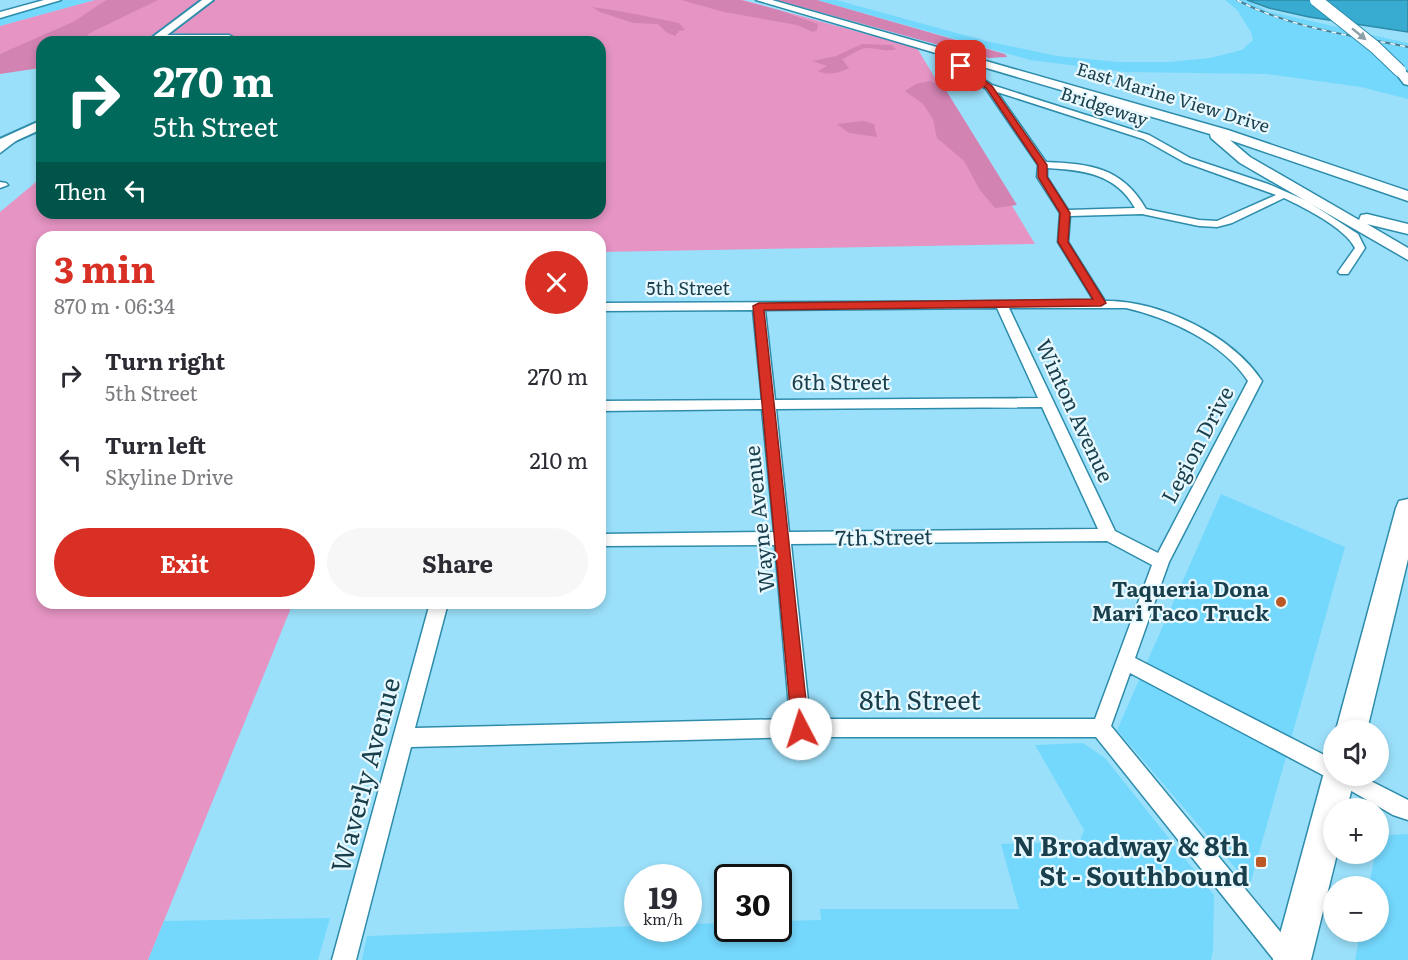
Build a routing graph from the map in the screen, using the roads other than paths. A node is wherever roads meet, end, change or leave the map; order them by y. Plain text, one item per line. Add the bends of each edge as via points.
1 (45, 0) edge
2 (56, 0) edge
3 (208, 0) edge
4 (761, 0) edge
5 (1316, 0) edge
6 (1332, 0) edge
7 (17, 10) junction
8 (0, 15) edge
9 (160, 36) edge
10 (1390, 44) dead end
11 (969, 59) junction
12 (1408, 81) edge
13 (989, 87) junction
14 (1195, 125) junction
15 (36, 127) edge
16 (6, 142) edge
17 (1256, 143) junction
18 (0, 150) edge
19 (1245, 160) junction
20 (1311, 161) junction
21 (1042, 165) junction
22 (1271, 169) junction
23 (1283, 195) junction
24 (1408, 196) edge
25 (1142, 211) junction
26 (1065, 213) junction
27 (1408, 229) edge
28 (1408, 255) edge
29 (1344, 272) dead end
30 (1101, 303) junction
31 (1001, 304) junction
32 (759, 306) junction
33 (606, 307) edge
34 (1046, 402) junction
35 (769, 405) junction
36 (606, 406) edge
37 (1408, 508) edge
38 (1109, 535) junction
39 (606, 540) edge
40 (784, 540) junction
41 (1161, 562) junction
42 (437, 609) edge
43 (1126, 662) junction
44 (1354, 720) edge
45 (1101, 728) junction
46 (801, 729) junction
47 (404, 738) junction
48 (1323, 765) edge
49 (1337, 786) edge
50 (1359, 786) edge
51 (1408, 810) edge
52 (344, 960) edge
53 (1290, 960) edge

1 - 7 main road
2 - 7 main road
3 - 9 main road
4 - 11 main road, East Marine View Drive
5 -> 12 main road, bridge via 1375,47
6 - 10 main road
7 - 8 main road
11 - 13 street, Bridgeway via 963,63 964,70
11 - 14 main road, East Marine View Drive
13 - 21 street
13 - 23 street, Bridgeway via 1146,137 1186,160
14 - 17 main road, East Marine View Drive
14 - 19 main road via 1221,139
15 - 16 main road
16 - 18 street
17 - 19 main road via 1239,150
17 - 20 main road, East Marine View Drive
17 - 22 main road via 1260,157
19 - 28 main road
20 - 22 main road via 1276,159 1269,163
20 - 24 main road, East Marine View Drive
21 - 25 street via 1088,168 1111,176 1122,182
21 - 26 street via 1042,177
22 - 27 main road via 1357,215
23 - 25 street via 1217,224
23 - 29 street, Bridgeway via 1303,203 1354,236 1360,248
25 - 26 street
26 - 30 street via 1063,242
30 - 31 street, 5th Street
30 - 41 street, Legion Drive via 1141,307 1168,316 1235,357 1255,381
31 - 32 street, 5th Street
31 - 34 street, Winton Avenue
32 - 33 street, 5th Street
32 - 35 street, Wayne Avenue
34 - 35 street, 6th Street
34 - 38 street, Winton Avenue
35 - 36 street, 6th Street
35 - 40 street, Wayne Avenue
37 - 44 main road
38 - 40 street, 7th Street
38 - 41 street, 7th Street
39 - 40 street, 7th Street
40 - 46 street, Wayne Avenue
41 - 43 street, Legion Drive
42 - 47 street, Waverly Avenue
43 - 45 street, Legion Drive
43 - 48 street
45 - 46 street, 8th Street
45 - 53 street
46 - 47 street, 8th Street
47 - 52 street, Waverly Avenue
49 - 53 main road
50 - 51 street

